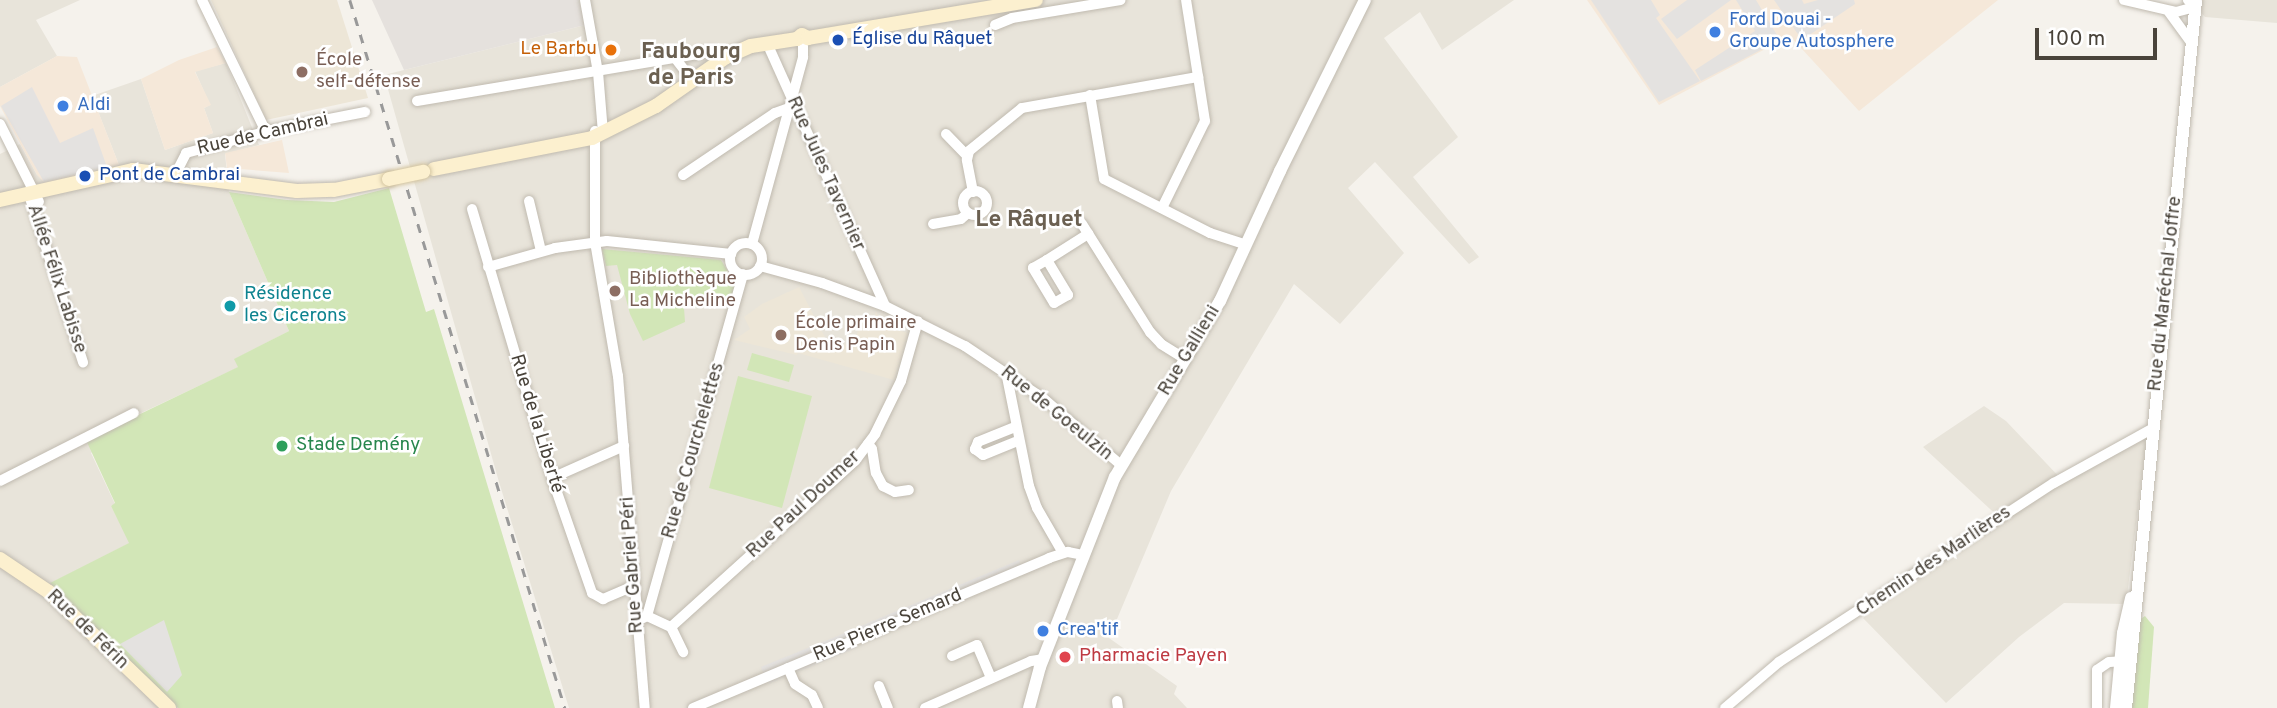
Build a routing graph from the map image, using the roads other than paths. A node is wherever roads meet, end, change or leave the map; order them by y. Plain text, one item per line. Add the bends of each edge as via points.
1 (202, 0) edge
2 (585, 0) edge
3 (1121, 0) edge
4 (1186, 0) edge
5 (1365, 0) edge
6 (2124, 0) edge
7 (1028, 1) edge
8 (2193, 2) edge
9 (2162, 9) junction
10 (995, 25) dead end
11 (803, 41) junction
12 (2191, 42) junction
13 (767, 43) junction
14 (711, 52) dead end
15 (675, 58) junction
16 (597, 72) junction
17 (1198, 76) junction
18 (693, 81) junction
19 (1090, 94) junction
20 (417, 101) dead end
21 (790, 104) junction
22 (365, 111) dead end
23 (0, 124) edge
24 (602, 130) junction
25 (265, 132) junction
26 (946, 134) dead end
27 (967, 156) junction
28 (683, 174) dead end
29 (178, 176) junction
30 (973, 192) junction
31 (34, 198) junction
32 (0, 200) edge
33 (529, 201) dead end
34 (0, 208) edge
35 (1161, 208) junction
36 (471, 209) dead end
37 (968, 213) junction
38 (933, 224) dead end
39 (1082, 224) dead end
40 (1088, 234) junction
41 (595, 242) junction
42 (752, 244) junction
43 (1247, 245) junction
44 (541, 251) junction
45 (731, 254) junction
46 (1047, 260) dead end
47 (760, 266) junction
48 (488, 267) junction
49 (743, 274) junction
50 (885, 306) junction
51 (918, 321) junction
52 (1185, 359) junction
53 (83, 362) dead end
54 (1006, 372) junction
55 (134, 413) dead end
56 (1015, 426) junction
57 (2152, 429) junction
58 (1017, 441) junction
59 (868, 444) junction
60 (624, 446) junction
61 (1121, 465) junction
62 (552, 478) junction
63 (0, 481) edge
64 (909, 490) dead end
65 (1063, 553) junction
66 (1084, 555) junction
67 (0, 559) edge
68 (634, 586) junction
69 (648, 616) junction
70 (637, 621) junction
71 (671, 627) junction
72 (683, 652) dead end
73 (952, 656) dead end
74 (1044, 659) junction
75 (2126, 661) junction
76 (788, 668) junction
77 (991, 678) junction
78 (878, 686) dead end
79 (169, 708) edge
80 (645, 708) edge
81 (694, 708) edge
82 (818, 708) edge
83 (888, 708) edge
84 (925, 708) edge
85 (1029, 708) edge
86 (1725, 708) edge
87 (2097, 708) edge
88 (2116, 708) edge
89 (2126, 708) edge

1 - 25 street
2 - 16 street, Rue Gabriel Péri
3 - 10 street via 1012,18
4 - 17 street
5 - 43 street, Rue Gallieni
6 - 9 street, Rue du Maréchal Joffre
7 - 11 main road, Rue de Cambrai
8 - 9 street, Rue du Maréchal Joffre via 2176,12
8 - 12 street, Rue du Maréchal Joffre
9 - 12 street via 2176,19
11 - 13 main road, Rue de Cambrai
11 - 21 street
12 - 57 street, Rue du Maréchal Joffre
13 - 18 main road, Rue de Cambrai via 730,54
13 - 21 street, Rue Jules Tavernier
14 - 15 street
15 - 16 street
15 - 18 street
16 - 20 street
16 - 24 street, Rue Gabriel Péri
17 - 19 street
17 - 35 street via 1204,123
18 - 24 main road, Rue de Cambrai via 662,102
19 - 27 street via 1022,108
19 - 35 street via 1103,178
21 - 28 street
21 - 42 street
21 - 50 street, Rue Jules Tavernier
22 - 25 street, Rue de Cambrai
23 - 31 street, Allée Félix Labisse
24 - 29 main road, Rue de Cambrai, bridge via 334,190 297,191
24 - 41 street, Rue Gabriel Péri
25 - 29 street, Rue de Cambrai via 186,153
26 - 27 street
27 - 30 street
29 - 31 main road, Rue de Cambrai via 127,170
30 - 37 street via 963,201
30 - 37 street via 983,195 986,206 979,214
31 - 32 main road, Rue de Cambrai
31 - 34 main road, Rue de Cambrai
31 - 53 street, Allée Félix Labisse
33 - 44 street
35 - 43 street via 1210,233
36 - 48 street, Rue de la Liberté
37 - 38 street via 961,219
39 - 40 street
40 - 46 street
40 - 52 street via 1150,332
41 - 44 street
41 - 45 street
41 - 60 street, Rue Gabriel Péri via 617,367
42 - 45 street via 739,245
42 - 47 street via 761,253
43 - 52 street, Rue Gallieni via 1220,302
44 - 48 street
45 - 49 street via 732,267
47 - 49 street
47 - 50 street, Rue de Goeulzin
48 - 62 street, Rue de la Liberté
49 - 69 street, Rue de Courchelettes
50 - 51 street, Rue de Goeulzin
51 - 54 street, Rue de Goeulzin
51 - 59 street, Rue Paul Doumer via 901,381
52 - 61 street, Rue Gallieni
54 - 56 street
54 - 61 street, Rue de Goeulzin
55 - 63 street
56 - 58 street
56 - 58 street via 981,440 975,449 984,454
57 - 75 street, Rue du Maréchal Joffre
57 - 86 street, Chemin des Marlières via 2053,483 1779,662
58 - 65 street via 1034,501
59 - 64 street via 883,486 895,492
59 - 71 street, Rue Paul Doumer via 850,467
60 - 62 street
60 - 68 street, Rue Gabriel Péri
61 - 66 street, Rue Gallieni
62 - 68 street, Rue de la Liberté via 594,595 603,599
65 - 66 street, Rue Pierre Semard
65 - 76 street, Rue Pierre Semard
66 - 74 street, Rue Gallieni
67 - 79 main road, Rue de Férin via 49,592
68 - 70 street, Rue Gabriel Péri
69 - 70 street
69 - 71 street
70 - 80 street, Rue Gabriel Péri
71 - 72 street
73 - 77 street via 976,645
74 - 77 street
74 - 85 street, Rue Gallieni
75 - 87 street via 2106,663 2097,670
75 - 88 street, Rue du Maréchal Joffre
75 - 89 street, Rue du Maréchal Joffre
76 - 81 street, Rue Pierre Semard
76 - 82 street via 795,684 812,695
77 - 84 street
78 - 83 street

